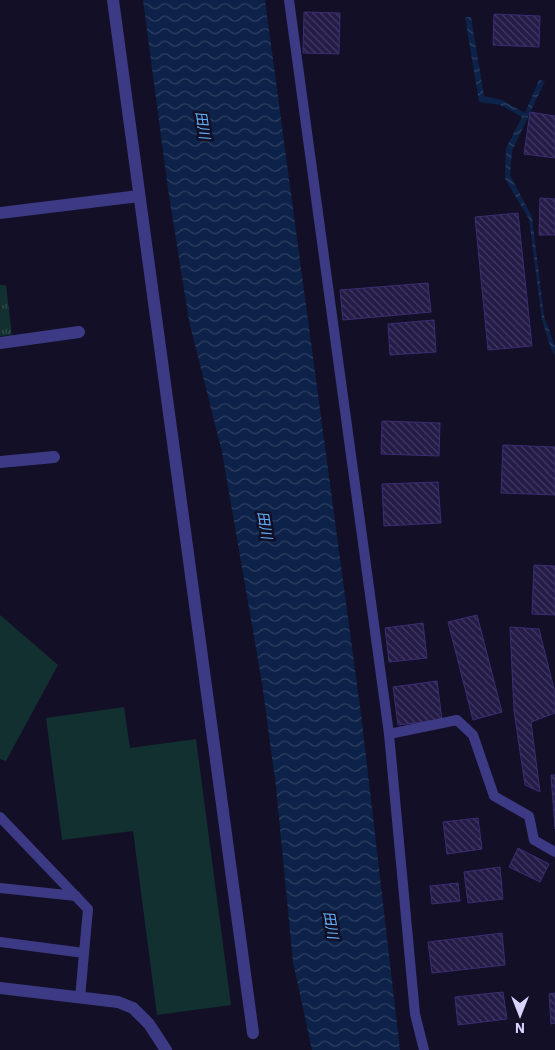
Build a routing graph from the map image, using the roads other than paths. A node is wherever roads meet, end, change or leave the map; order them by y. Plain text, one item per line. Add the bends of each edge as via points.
1 (113, 0) edge
2 (289, 0) edge
3 (139, 196) junction
4 (0, 213) edge
5 (79, 332) dead end
6 (0, 343) edge
7 (54, 456) dead end
8 (0, 462) edge
9 (389, 734) junction
10 (0, 817) edge
11 (555, 852) edge
12 (0, 888) edge
13 (76, 896) junction
14 (0, 942) edge
15 (84, 953) junction
16 (0, 988) edge
17 (80, 998) junction
18 (253, 1033) dead end
19 (166, 1050) edge
20 (424, 1050) edge

1 - 3 street
2 - 9 lane
3 - 4 street
3 - 18 street
5 - 6 street
7 - 8 street
9 - 11 lane via 457,720 473,735 494,796 529,816 534,840
9 - 20 lane via 416,1014
10 - 13 lane
12 - 13 lane
13 - 15 lane via 88,909
14 - 15 lane
15 - 17 lane
16 - 17 street
17 - 19 street via 118,1002 133,1008 149,1024

